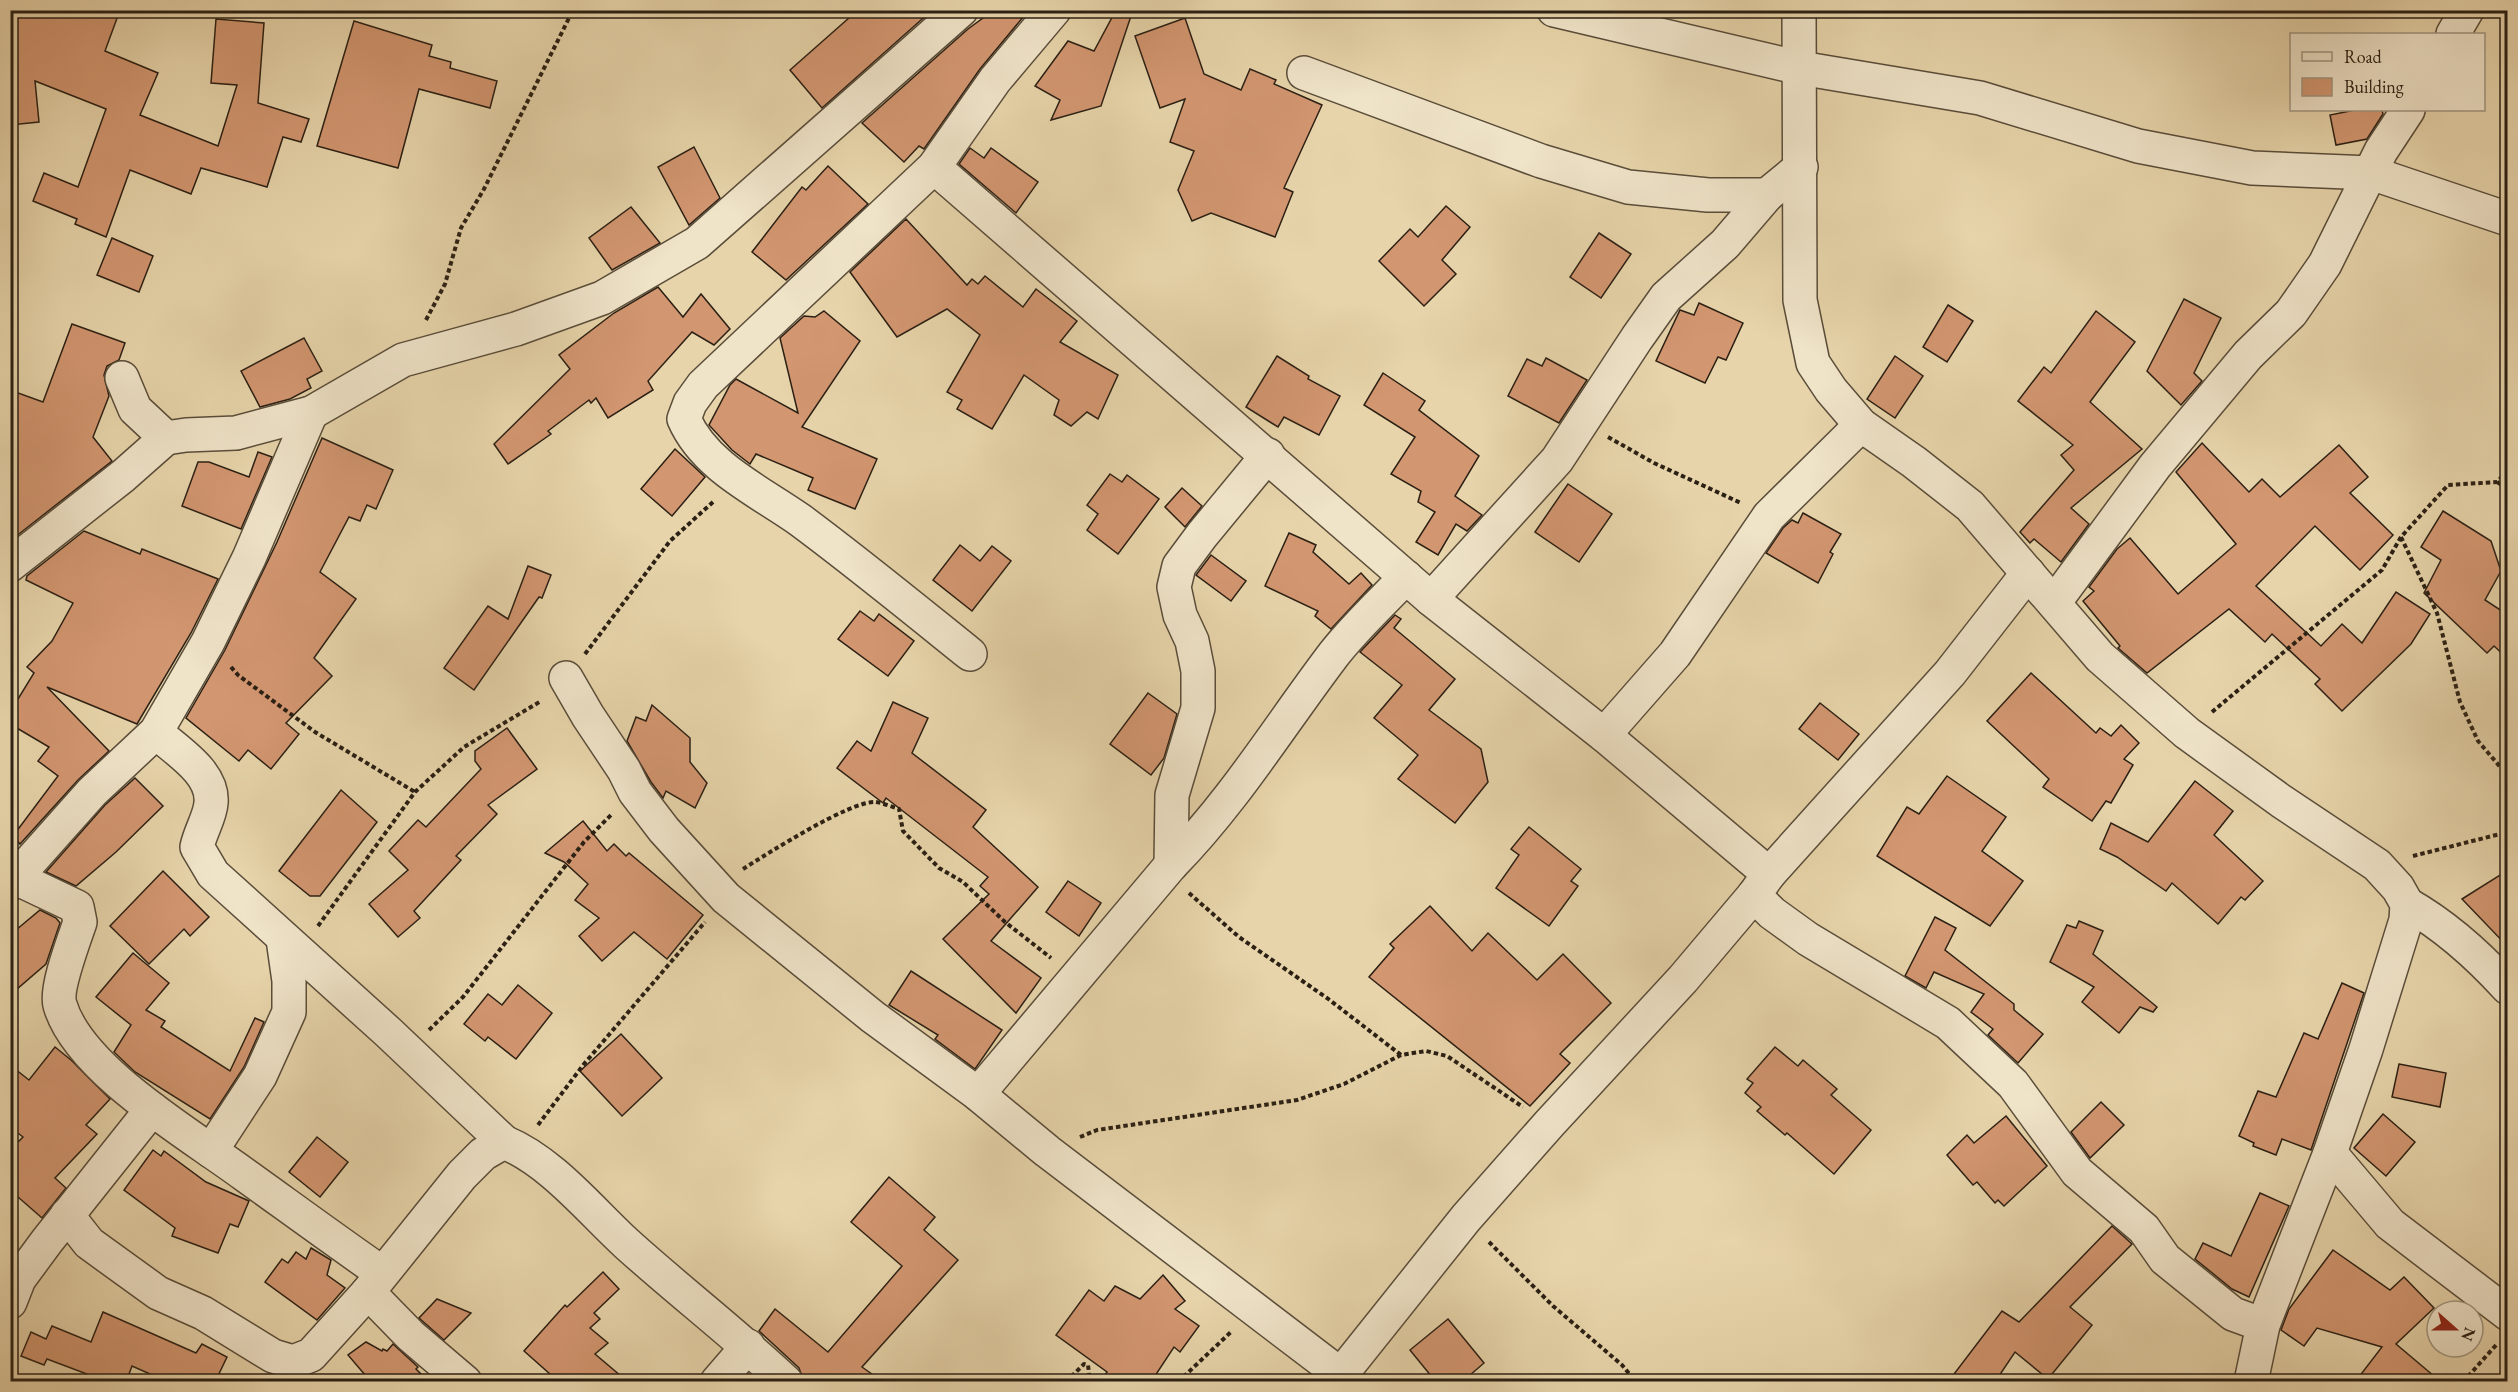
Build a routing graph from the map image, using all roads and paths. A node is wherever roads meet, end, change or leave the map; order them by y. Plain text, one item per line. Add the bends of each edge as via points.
1 (573, 10) edge
2 (961, 10) edge
3 (1054, 10) edge
4 (1554, 10) edge
5 (1799, 10) edge
6 (2467, 10) edge
7 (2454, 33) edge
8 (1800, 68) junction
9 (1304, 73) dead end
10 (2408, 111) edge
11 (934, 167) junction
12 (1801, 167) junction
13 (2371, 173) junction
14 (1767, 195) junction
15 (2508, 219) edge
16 (403, 360) junction
17 (122, 378) dead end
18 (311, 413) junction
19 (1581, 422) junction
20 (1861, 425) junction
21 (166, 438) junction
22 (1268, 455) junction
23 (2508, 470) edge
24 (738, 479) junction
25 (2497, 483) junction
26 (2508, 489) edge
27 (1769, 516) junction
28 (2401, 537) junction
29 (10, 565) edge
30 (2028, 573) junction
31 (1406, 577) junction
32 (1431, 599) junction
33 (2054, 603) junction
34 (208, 642) junction
35 (970, 654) dead end
36 (566, 678) junction
37 (156, 732) junction
38 (2187, 732) junction
39 (1604, 735) junction
40 (2508, 776) edge
41 (415, 792) junction
42 (635, 792) junction
43 (2508, 832) edge
44 (2377, 865) junction
45 (1170, 867) junction
46 (13, 881) edge
47 (1762, 885) junction
48 (721, 893) junction
49 (2407, 904) junction
50 (290, 946) junction
51 (1077, 979) junction
52 (2508, 988) edge
53 (343, 992) junction
54 (289, 1012) junction
55 (407, 1051) junction
56 (1401, 1055) junction
57 (978, 1094) junction
58 (152, 1109) junction
59 (1549, 1124) junction
60 (511, 1145) junction
61 (1047, 1150) junction
62 (211, 1151) junction
63 (2330, 1153) junction
64 (67, 1215) junction
65 (1466, 1218) junction
66 (375, 1283) junction
67 (10, 1302) edge
68 (1254, 1309) junction
69 (2263, 1325) junction
70 (2504, 1327) edge
71 (748, 1346) junction
72 (1338, 1378) edge
73 (465, 1382) edge
74 (717, 1382) edge
75 (786, 1382) edge
76 (1066, 1382) edge
77 (1090, 1382) edge
78 (1178, 1382) edge
79 (1636, 1382) edge
80 (2251, 1382) edge
81 (2463, 1382) edge

1 - 16 path via 484,189 460,228 445,284
2 - 16 street via 697,243 602,298 516,329
3 - 11 street via 994,81
4 - 8 street
5 - 8 street
6 - 7 street
8 - 12 street
8 - 13 street via 1980,98 2138,146 2252,168
9 - 14 street via 1541,161 1628,186 1708,195
10 - 13 street via 2391,133
11 - 22 street
11 - 24 street via 703,385 690,403 684,419 692,437
12 - 14 street
12 - 20 street via 1800,300 1813,363
13 - 15 street
13 - 33 street via 2325,264 2291,313 2248,355 2155,466
14 - 19 street via 1725,244 1666,297
16 - 18 street
17 - 21 street via 135,409
18 - 21 street via 236,433
18 - 34 street
19 - 27 path via 1654,463
19 - 32 street via 1557,460
20 - 27 street
20 - 30 street via 1970,506
21 - 29 street
22 - 31 street
22 - 45 street via 1179,566 1174,587 1198,671 1198,708 1172,795
23 - 25 path
24 - 35 street via 799,520
24 - 36 path via 670,542
25 - 26 path
25 - 28 path via 2448,485
27 - 39 street via 1675,654
28 - 38 path via 2382,570
28 - 40 path via 2437,613 2460,702 2478,741
30 - 33 street
30 - 47 street via 1950,673
31 - 32 street
31 - 45 street via 1335,653 1260,758
32 - 39 street
33 - 38 street via 2100,657
34 - 37 street
34 - 41 path via 238,675 315,732
36 - 41 path via 546,698 464,747
36 - 42 street
37 - 46 street via 92,792
37 - 50 street via 204,775 210,789 211,803 197,847 200,855 213,874
38 - 44 street
39 - 47 street
41 - 50 path
42 - 48 street
42 - 55 path via 584,842 463,997
43 - 44 path
44 - 49 street
45 - 51 street
45 - 56 path via 1191,895 1239,937
46 - 58 street via 77,908 80,922 58,1002 69,1030 90,1056
47 - 59 street via 1683,979
47 - 69 street via 1772,913 1948,1023 2013,1084 2077,1172 2144,1229 2165,1259 2233,1314
48 - 51 path via 781,844 840,814 874,802 899,809 903,831 939,868 963,882 1005,922
48 - 57 street via 865,1011
48 - 60 path via 629,1010
49 - 52 street via 2464,944
49 - 63 street via 2394,962
50 - 53 street
50 - 54 street
51 - 57 street
53 - 54 street via 310,1000
53 - 55 street
54 - 62 street via 260,1076
55 - 60 street
56 - 59 path via 1426,1052 1447,1056
56 - 61 path via 1344,1084 1297,1100 1097,1130
57 - 61 street
58 - 62 street
58 - 64 street
59 - 65 street
60 - 66 street via 483,1154 462,1175
60 - 71 street via 551,1173 672,1284
61 - 68 street
62 - 66 street
63 - 69 street
63 - 70 street via 2390,1224
64 - 66 street via 89,1243 158,1293 203,1313 273,1356 293,1362 310,1355
64 - 67 street via 19,1279
65 - 72 street
65 - 79 path
66 - 73 street via 411,1336
68 - 72 street
68 - 78 path
69 - 80 street
70 - 81 path
71 - 74 street
71 - 75 street
76 - 77 path via 1084,1364 1088,1365

